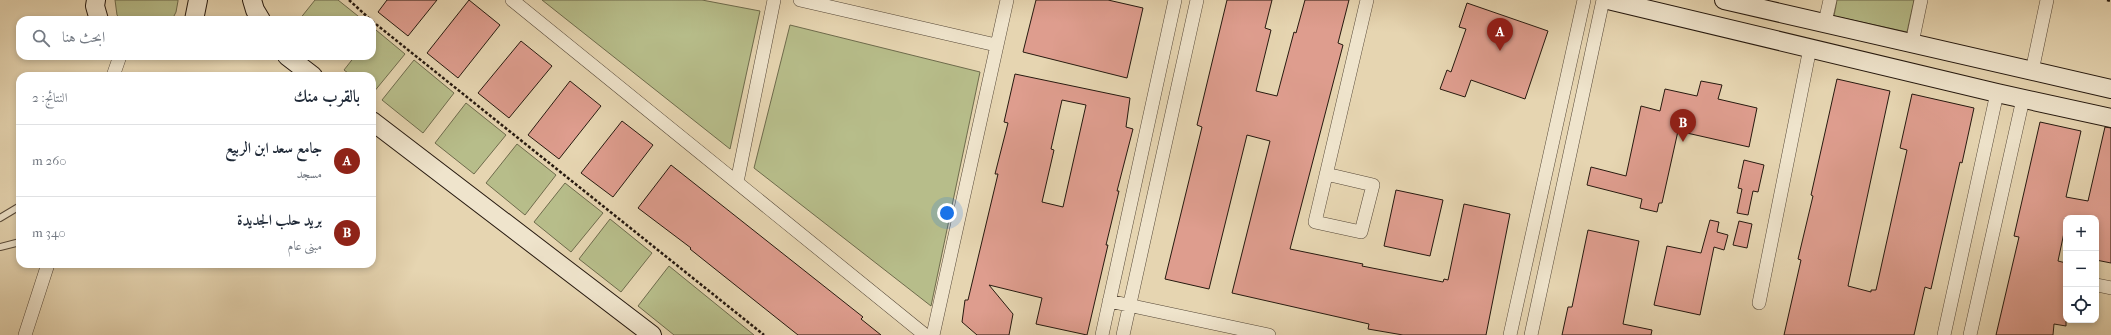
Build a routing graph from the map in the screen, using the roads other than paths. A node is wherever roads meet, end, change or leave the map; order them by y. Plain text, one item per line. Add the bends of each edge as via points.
1 (252, 0) edge
2 (512, 0) edge
3 (774, 0) edge
4 (800, 0) edge
5 (1007, 0) edge
6 (1175, 0) edge
7 (1197, 0) edge
8 (1367, 0) edge
9 (1584, 0) edge
10 (1603, 0) edge
11 (1608, 0) edge
12 (1830, 0) edge
13 (1921, 0) edge
14 (2047, 0) edge
15 (1733, 1) edge
16 (259, 16) edge
17 (1825, 22) junction
18 (1912, 43) junction
19 (996, 45) junction
20 (1810, 48) junction
21 (119, 60) edge
22 (292, 60) edge
23 (2032, 71) junction
24 (114, 72) edge
25 (308, 72) edge
26 (2111, 89) edge
27 (1997, 93) junction
28 (2023, 99) junction
29 (2111, 118) edge
30 (376, 124) edge
31 (1326, 174) junction
32 (737, 182) junction
33 (16, 208) edge
34 (0, 218) edge
35 (16, 243) edge
36 (0, 247) edge
37 (47, 268) edge
38 (2099, 285) edge
39 (2111, 288) edge
40 (1109, 301) junction
41 (1759, 303) dead end
42 (1130, 306) junction
43 (25, 335) edge
44 (652, 335) edge
45 (925, 335) edge
46 (933, 335) edge
47 (1102, 335) edge
48 (1123, 335) edge
49 (1268, 335) edge
50 (1510, 335) edge
51 (1531, 335) edge
52 (1944, 335) edge
53 (1970, 335) edge

1 - 16 street
2 - 32 street
3 - 32 street
4 - 19 street
5 - 19 street
6 - 40 street
7 - 42 street
8 - 31 street
9 - 50 street
10 - 51 street
11 - 20 street
12 - 17 street
13 - 18 street
14 - 23 street
15 - 17 street
17 - 18 street
18 - 23 street
19 - 46 street
20 - 27 street
20 - 41 street
21 - 24 street
22 - 25 street
23 - 26 street
27 - 28 street
27 - 52 street
28 - 29 street
28 - 53 street
30 - 44 street
31 - 31 street via 1315,222 1361,232 1373,184
32 - 45 street
33 - 34 lane
35 - 36 lane
37 - 43 street
38 - 39 street
40 - 42 street
40 - 47 street
42 - 48 street
42 - 49 street

